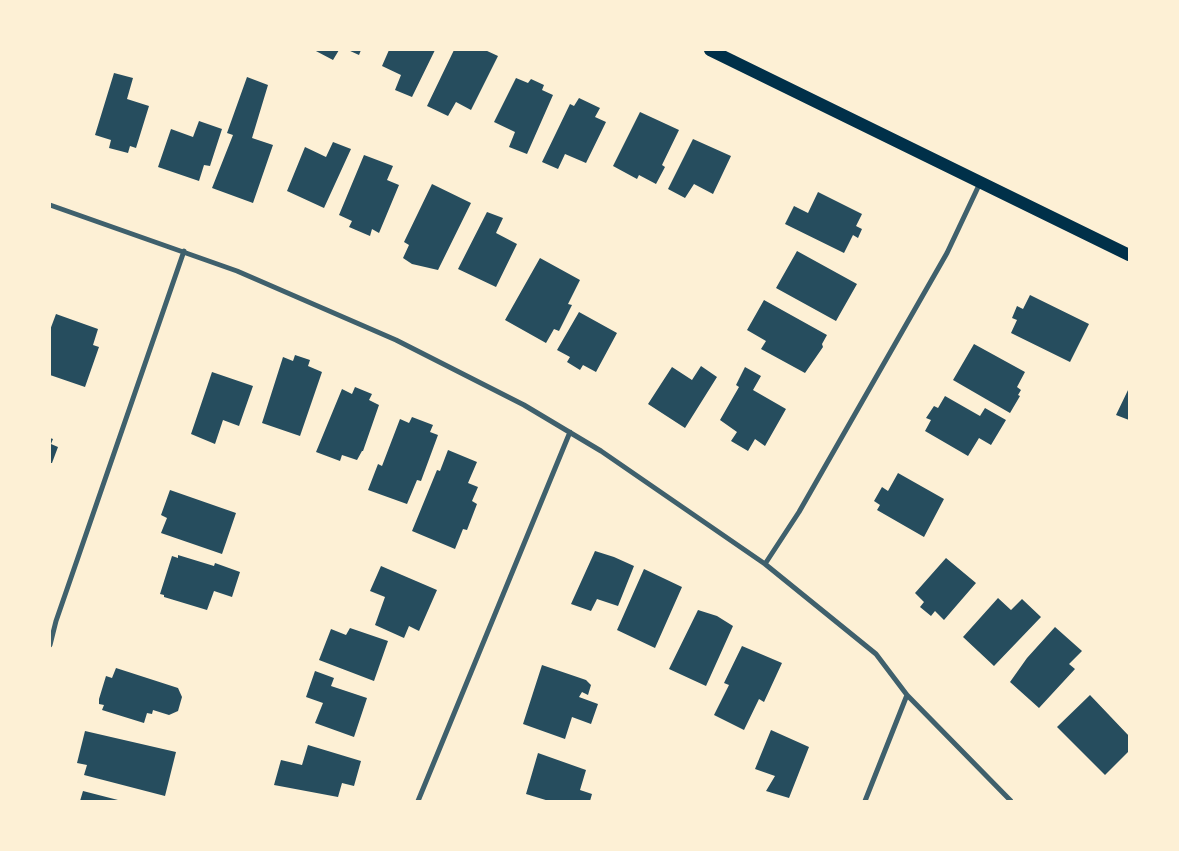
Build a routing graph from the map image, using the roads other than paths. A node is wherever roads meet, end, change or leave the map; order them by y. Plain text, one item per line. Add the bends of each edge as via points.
1 (710, 50) edge
2 (980, 183) junction
3 (50, 205) edge
4 (184, 251) junction
5 (1129, 255) edge
6 (570, 432) junction
7 (765, 564) junction
8 (50, 645) edge
9 (907, 695) junction
10 (418, 801) edge
11 (865, 801) edge
12 (1011, 801) edge

1 - 2 main road
2 - 5 main road
2 - 7 street via 947,253 799,512
3 - 4 street
4 - 6 street via 412,347
4 - 8 street
6 - 7 street via 638,474
6 - 10 street
7 - 9 street via 876,654
9 - 11 street
9 - 12 street

